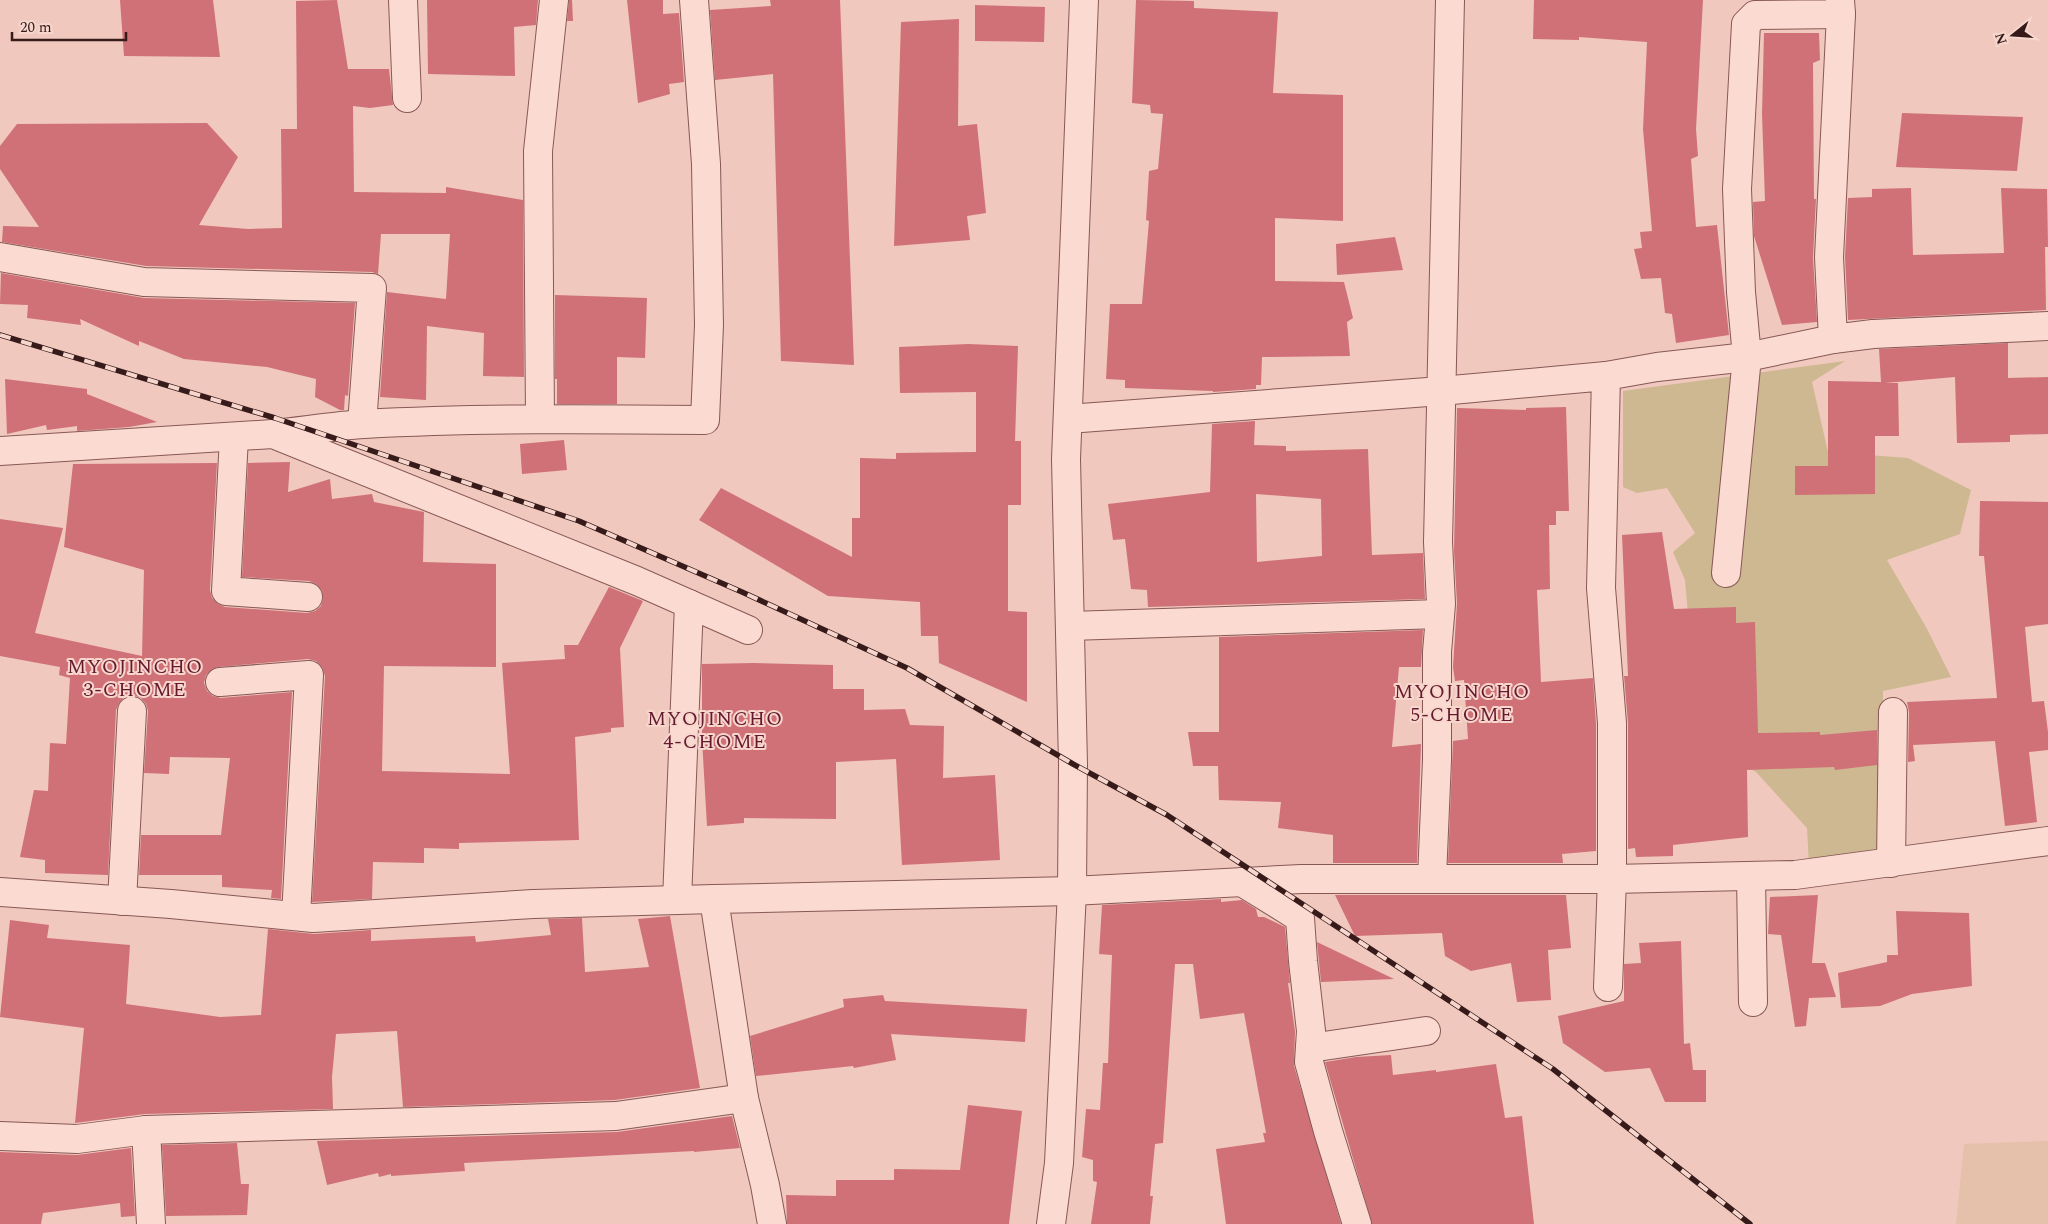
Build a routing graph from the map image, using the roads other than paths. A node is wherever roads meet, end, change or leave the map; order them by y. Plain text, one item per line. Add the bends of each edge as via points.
1 (403, 0) edge
2 (554, 0) edge
3 (694, 0) edge
4 (1084, 0) edge
5 (1450, 0) edge
6 (1841, 7) edge
7 (408, 98) dead end
8 (0, 258) edge
9 (2048, 326) edge
10 (1833, 339) junction
11 (1747, 358) junction
12 (1606, 376) junction
13 (1441, 391) junction
14 (540, 419) junction
15 (1068, 419) junction
16 (362, 424) junction
17 (273, 434) junction
18 (234, 437) junction
19 (0, 451) edge
20 (1726, 573) dead end
21 (308, 597) dead end
22 (689, 604) junction
23 (1440, 614) junction
24 (1070, 626) junction
25 (748, 630) dead end
26 (220, 682) dead end
27 (132, 711) dead end
28 (1893, 712) dead end
29 (2048, 841) edge
30 (1891, 863) junction
31 (1751, 876) junction
32 (1432, 878) junction
33 (1612, 879) junction
34 (1242, 882) junction
35 (1072, 891) junction
36 (0, 892) edge
37 (714, 899) junction
38 (677, 900) junction
39 (122, 901) junction
40 (296, 916) junction
41 (1608, 987) dead end
42 (1753, 1002) dead end
43 (1426, 1031) dead end
44 (1310, 1048) junction
45 (744, 1098) junction
46 (146, 1130) junction
47 (0, 1136) edge
48 (151, 1224) edge
49 (772, 1224) edge
50 (1051, 1224) edge
51 (1357, 1224) edge

1 - 7 street
2 - 14 street via 538,151
3 - 14 street via 707,173 710,325 705,420
4 - 15 street
5 - 13 street
6 - 10 street via 1829,257
6 - 11 street via 1755,15 1746,24 1737,189
8 - 16 street via 144,282 372,288
9 - 10 street via 1873,334
10 - 11 street
11 - 12 street
11 - 20 street
12 - 13 street
12 - 33 street via 1601,588 1612,723
13 - 15 street
13 - 23 street
14 - 16 street
15 - 24 street
16 - 17 street
17 - 18 street
17 - 22 street
18 - 19 street
18 - 21 street via 226,591
22 - 25 street
22 - 38 street
23 - 24 street
23 - 32 street
24 - 35 street
26 - 40 street via 309,675
27 - 39 street
28 - 30 street
29 - 30 street
30 - 31 street via 1795,875
31 - 33 street
31 - 42 street
32 - 33 street
32 - 34 street
33 - 41 street
34 - 35 street
34 - 44 street via 1300,918
35 - 37 street
35 - 50 street via 1059,1163
36 - 39 street
37 - 38 street
37 - 45 street
38 - 40 street via 533,904 313,918
39 - 40 street
43 - 44 street
44 - 51 street via 1309,1062
45 - 46 street via 616,1116
45 - 49 street
46 - 47 street via 77,1139
46 - 48 street

